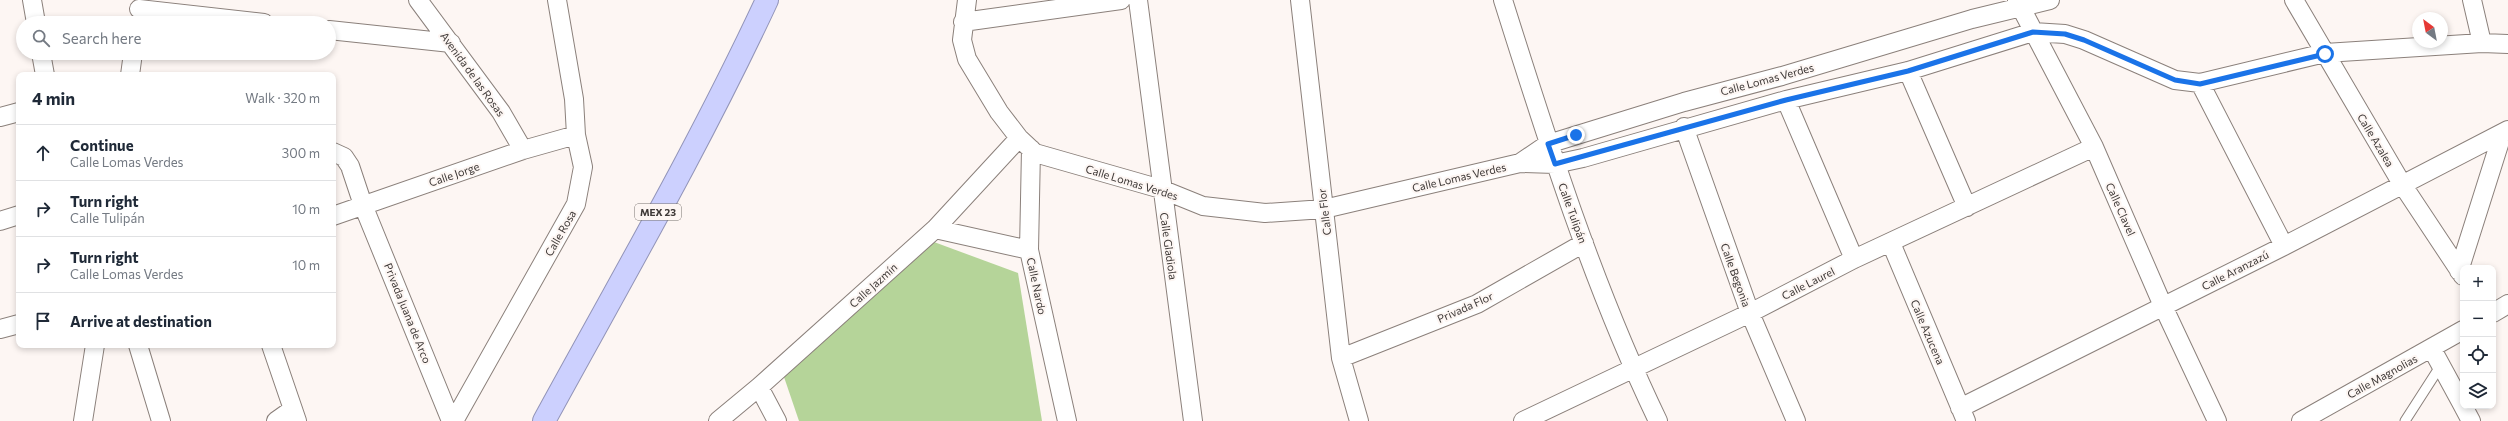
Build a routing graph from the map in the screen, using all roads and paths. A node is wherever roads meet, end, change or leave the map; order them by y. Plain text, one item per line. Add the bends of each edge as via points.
1 (32, 0) edge
2 (418, 0) edge
3 (557, 0) edge
4 (767, 0) edge
5 (967, 0) edge
6 (1121, 0) edge
7 (1138, 0) edge
8 (1300, 0) edge
9 (1503, 0) edge
10 (2050, 0) edge
11 (2294, 0) edge
12 (2472, 0) edge
13 (2018, 4) edge
14 (138, 11) edge
15 (35, 16) edge
16 (190, 16) edge
17 (963, 22) junction
18 (336, 31) edge
19 (2033, 32) junction
20 (451, 43) junction
21 (2482, 43) junction
22 (2508, 44) edge
23 (2325, 54) junction
24 (42, 60) edge
25 (132, 60) edge
26 (1908, 71) junction
27 (44, 72) edge
28 (130, 72) edge
29 (2200, 84) junction
30 (1786, 100) junction
31 (16, 113) edge
32 (0, 118) edge
33 (1684, 127) junction
34 (2505, 132) edge
35 (576, 135) junction
36 (1025, 144) junction
37 (1548, 144) junction
38 (2094, 147) junction
39 (523, 150) junction
40 (336, 153) edge
41 (1520, 163) junction
42 (1555, 164) junction
43 (2402, 184) junction
44 (1161, 189) junction
45 (363, 205) junction
46 (1967, 207) junction
47 (1324, 209) junction
48 (336, 215) edge
49 (16, 216) edge
50 (0, 221) edge
51 (935, 229) junction
52 (1891, 243) junction
53 (1584, 244) junction
54 (2284, 246) junction
55 (1029, 250) junction
56 (1854, 259) junction
57 (2464, 265) edge
58 (2460, 272) edge
59 (2508, 304) edge
60 (2163, 306) junction
61 (2496, 311) edge
62 (1750, 313) junction
63 (16, 325) edge
64 (0, 329) edge
65 (2460, 332) edge
66 (95, 348) edge
67 (139, 348) edge
68 (272, 348) edge
69 (2432, 349) junction
70 (1341, 358) junction
71 (2441, 365) junction
72 (1633, 369) junction
73 (759, 387) junction
74 (2460, 400) edge
75 (2465, 409) edge
76 (295, 415) edge
77 (1963, 415) edge
78 (83, 421) edge
79 (161, 421) edge
80 (276, 421) edge
81 (451, 421) edge
82 (454, 421) edge
83 (544, 421) edge
84 (718, 421) edge
85 (776, 421) edge
86 (1067, 421) edge
87 (1193, 421) edge
88 (1359, 421) edge
89 (1523, 421) edge
90 (1658, 421) edge
91 (1796, 421) edge
92 (2217, 421) edge
93 (2301, 421) edge
94 (2405, 421) edge
95 (2471, 421) edge

1 - 15 street
2 - 20 street, Avenida de las Rosas
3 - 35 street, Calle Rosa via 574,99
4 - 83 highway, MEX 23 via 720,96
5 - 17 street, Calle Lomas Verdes
6 - 17 street
7 - 44 street, Calle Gladiola
8 - 47 street, Calle Flor
9 - 37 street, Calle Tulipán
10 - 13 street, Calle Lomas Verdes
11 - 23 street, Calle Azalea
12 - 21 street
13 - 19 street, Calle Clavel
13 - 37 street, Calle Lomas Verdes
14 - 16 street
17 - 36 street, Calle Lomas Verdes via 962,40 967,59 989,97
18 - 20 street
19 - 26 street, Calle Lomas Verdes
19 - 29 street, Calle Lomas Verdes via 2065,34 2175,80
19 - 38 street, Calle Clavel
20 - 39 street, Avenida de las Rosas via 501,112
21 - 22 street, Calle Lomas Verdes
21 - 23 street, Calle Lomas Verdes
23 - 29 street, Calle Lomas Verdes
23 - 43 street, Calle Azalea
24 - 27 street
25 - 28 street
26 - 30 street, Calle Lomas Verdes
26 - 46 street
29 - 54 street
30 - 33 street, Calle Lomas Verdes
30 - 56 street
31 - 32 street
33 - 42 street, Calle Lomas Verdes
33 - 62 street, Calle Begonia
34 - 43 street, Calle Aranzazú
34 - 57 street
35 - 39 street, Calle Jorge
35 - 82 street, Calle Rosa via 583,167 576,204
36 - 44 street, Calle Lomas Verdes via 1035,153
36 - 51 street, Calle Jazmín
36 - 55 street, Calle Nardo
37 - 41 street, Calle Lomas Verdes
37 - 42 street, Calle Tulipán
38 - 46 street, Calle Laurel
38 - 60 street, Calle Clavel
39 - 45 street, Calle Jorge
40 - 45 street, Privada Juana de Arco via 344,157
41 - 42 street, Calle Lomas Verdes
41 - 47 street, Calle Lomas Verdes
42 - 53 street, Calle Tulipán
43 - 54 street, Calle Aranzazú
43 - 58 street, Calle Azalea
44 - 47 street, Calle Lomas Verdes via 1203,206 1265,213
44 - 87 street, Calle Gladiola
45 - 48 street, Calle Jorge
45 - 81 street, Privada Juana de Arco
46 - 52 street, Calle Laurel
47 - 70 street, Calle Flor
49 - 50 street
51 - 55 street
51 - 73 street, Calle Jazmín
52 - 56 street, Calle Laurel
52 - 77 street, Calle Azucena
53 - 70 street, Privada Flor via 1477,304
53 - 72 street, Calle Tulipán
54 - 60 street, Calle Aranzazú
55 - 86 street, Calle Nardo
56 - 62 street, Calle Laurel
59 - 61 street
60 - 77 street, Calle Aranzazú
60 - 92 street, Calle Clavel
62 - 72 street, Calle Laurel
62 - 91 street, Calle Begonia
63 - 64 street
65 - 69 street, Calle Magnolias
66 - 78 street
67 - 79 street
68 - 76 street
69 - 71 street
69 - 93 street, Calle Magnolias
70 - 88 street, Calle Flor
71 - 74 street
71 - 94 lane
72 - 89 street, Calle Laurel
72 - 90 street, Calle Tulipán
73 - 84 street, Calle Jazmín
73 - 85 street
75 - 95 street
76 - 80 street

